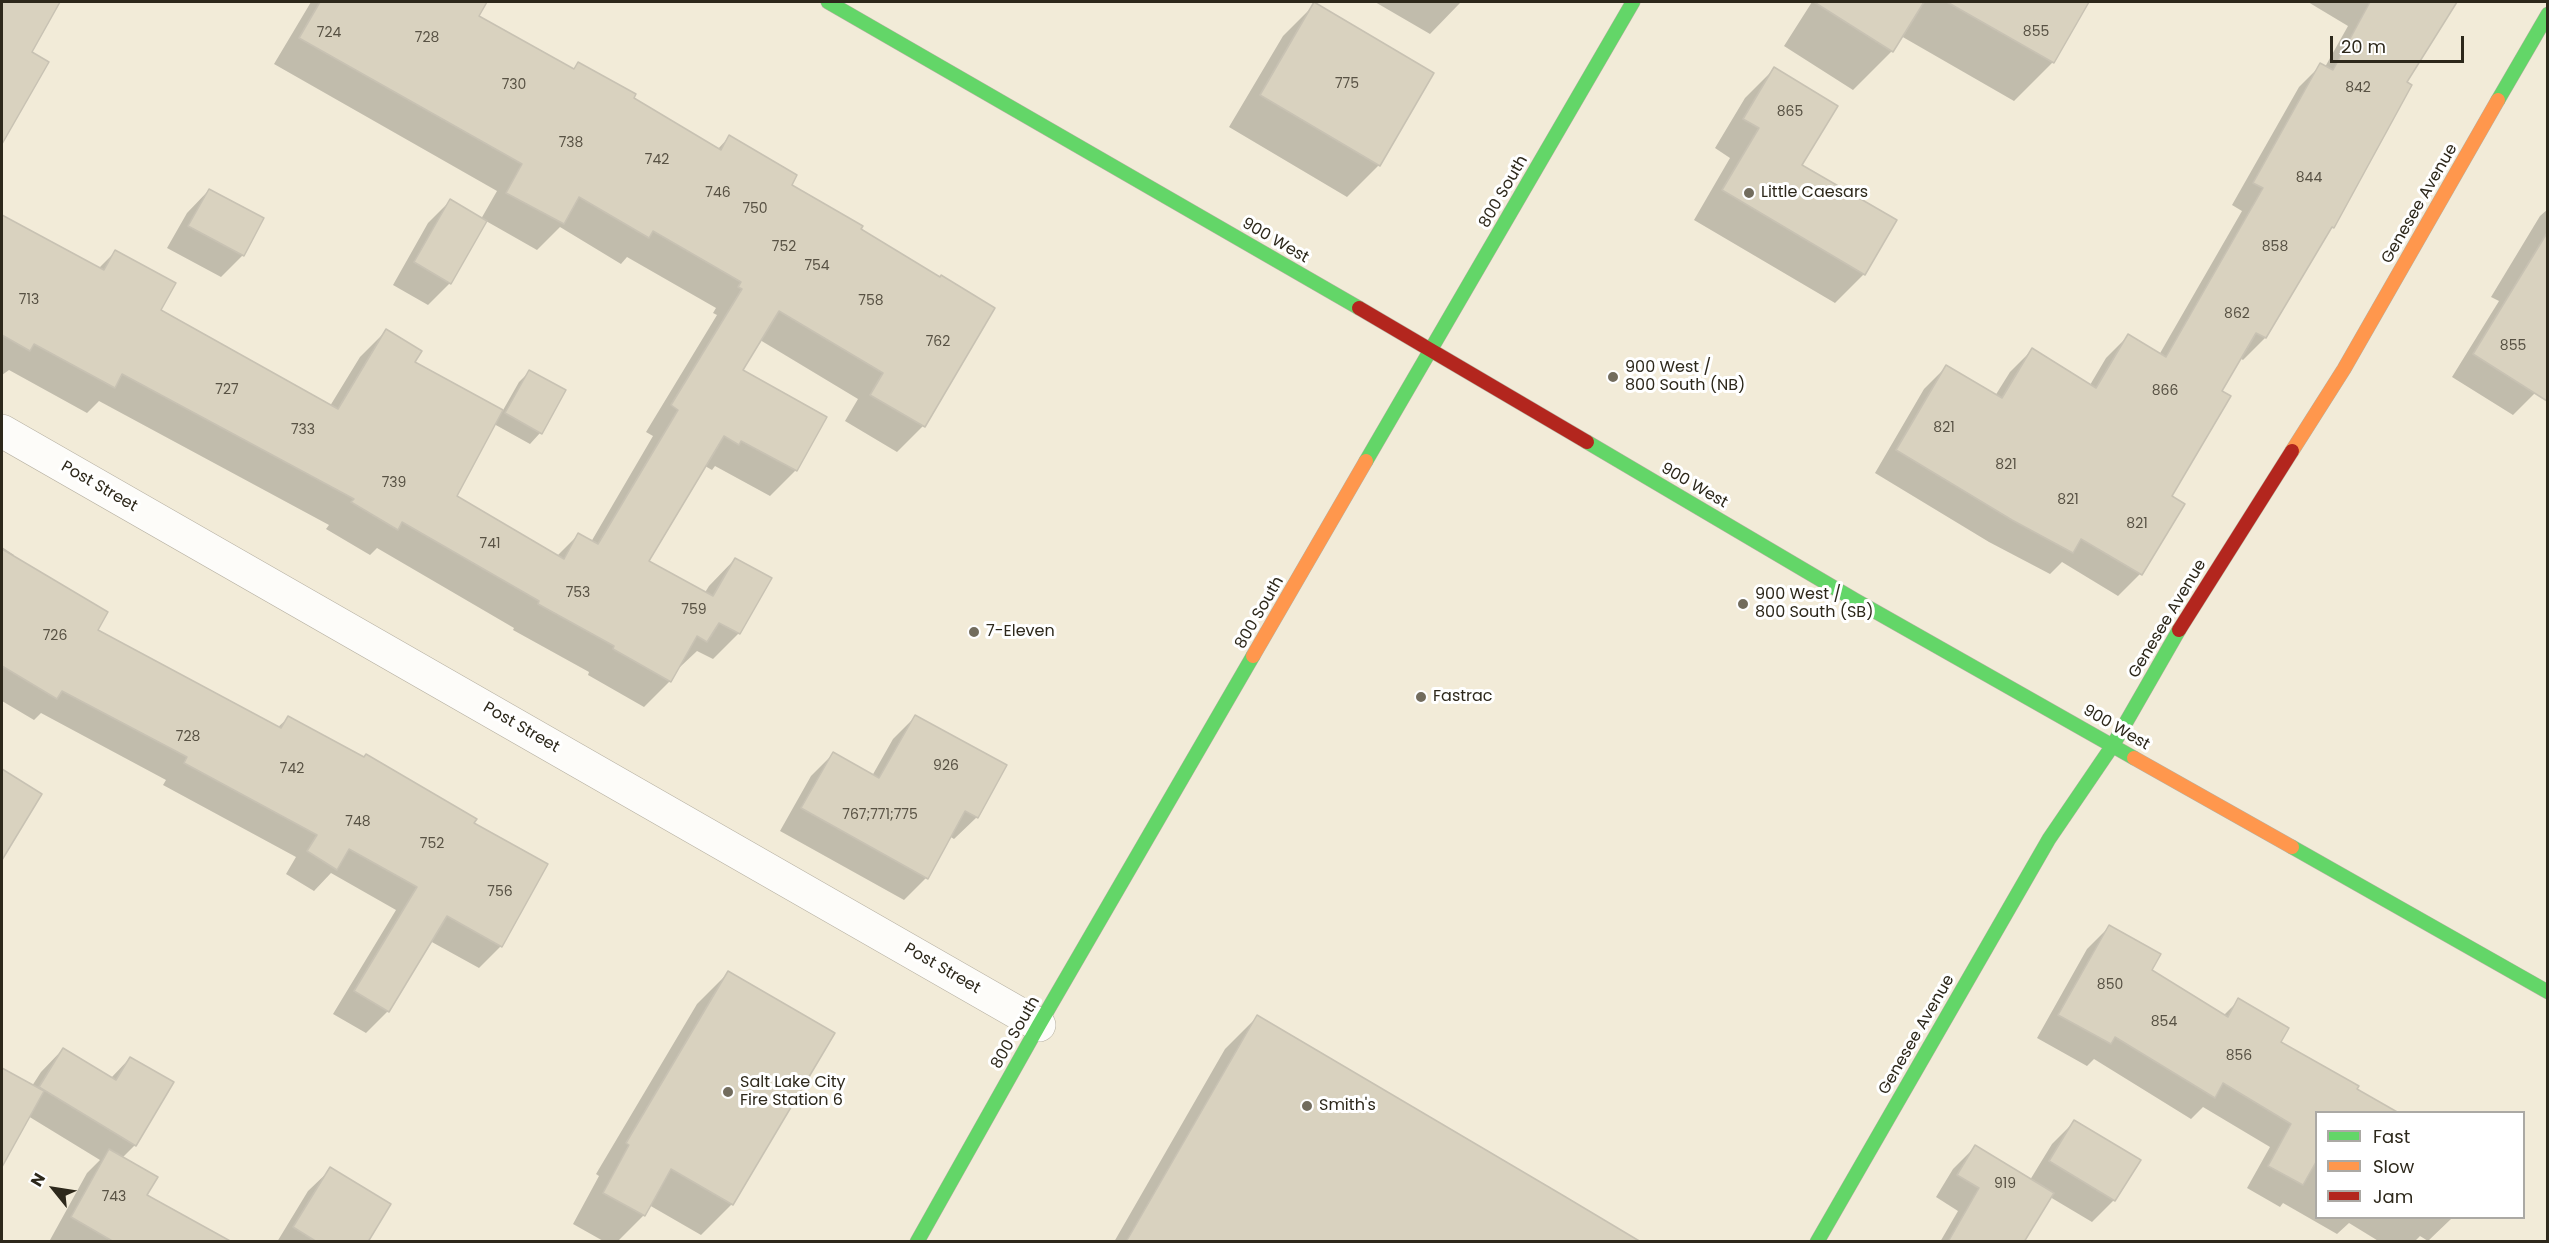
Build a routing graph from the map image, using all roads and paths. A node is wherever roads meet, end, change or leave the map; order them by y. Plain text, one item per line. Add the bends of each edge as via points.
1 (828, 2) edge
2 (1633, 2) edge
3 (2547, 14) edge
4 (1431, 351) junction
5 (2, 431) edge
6 (2113, 745) junction
7 (2547, 992) edge
8 (1040, 1025) junction
9 (917, 1242) edge
10 (1817, 1242) edge

1 - 4 street, 900 West
2 - 4 street, 800 South
3 - 6 street, Genesee Avenue via 2344,369 2181,627
4 - 6 street, 900 West
4 - 8 street, 800 South
5 - 8 street, Post Street
6 - 7 street, 900 West
6 - 10 street, Genesee Avenue via 2049,839
8 - 9 street, 800 South

